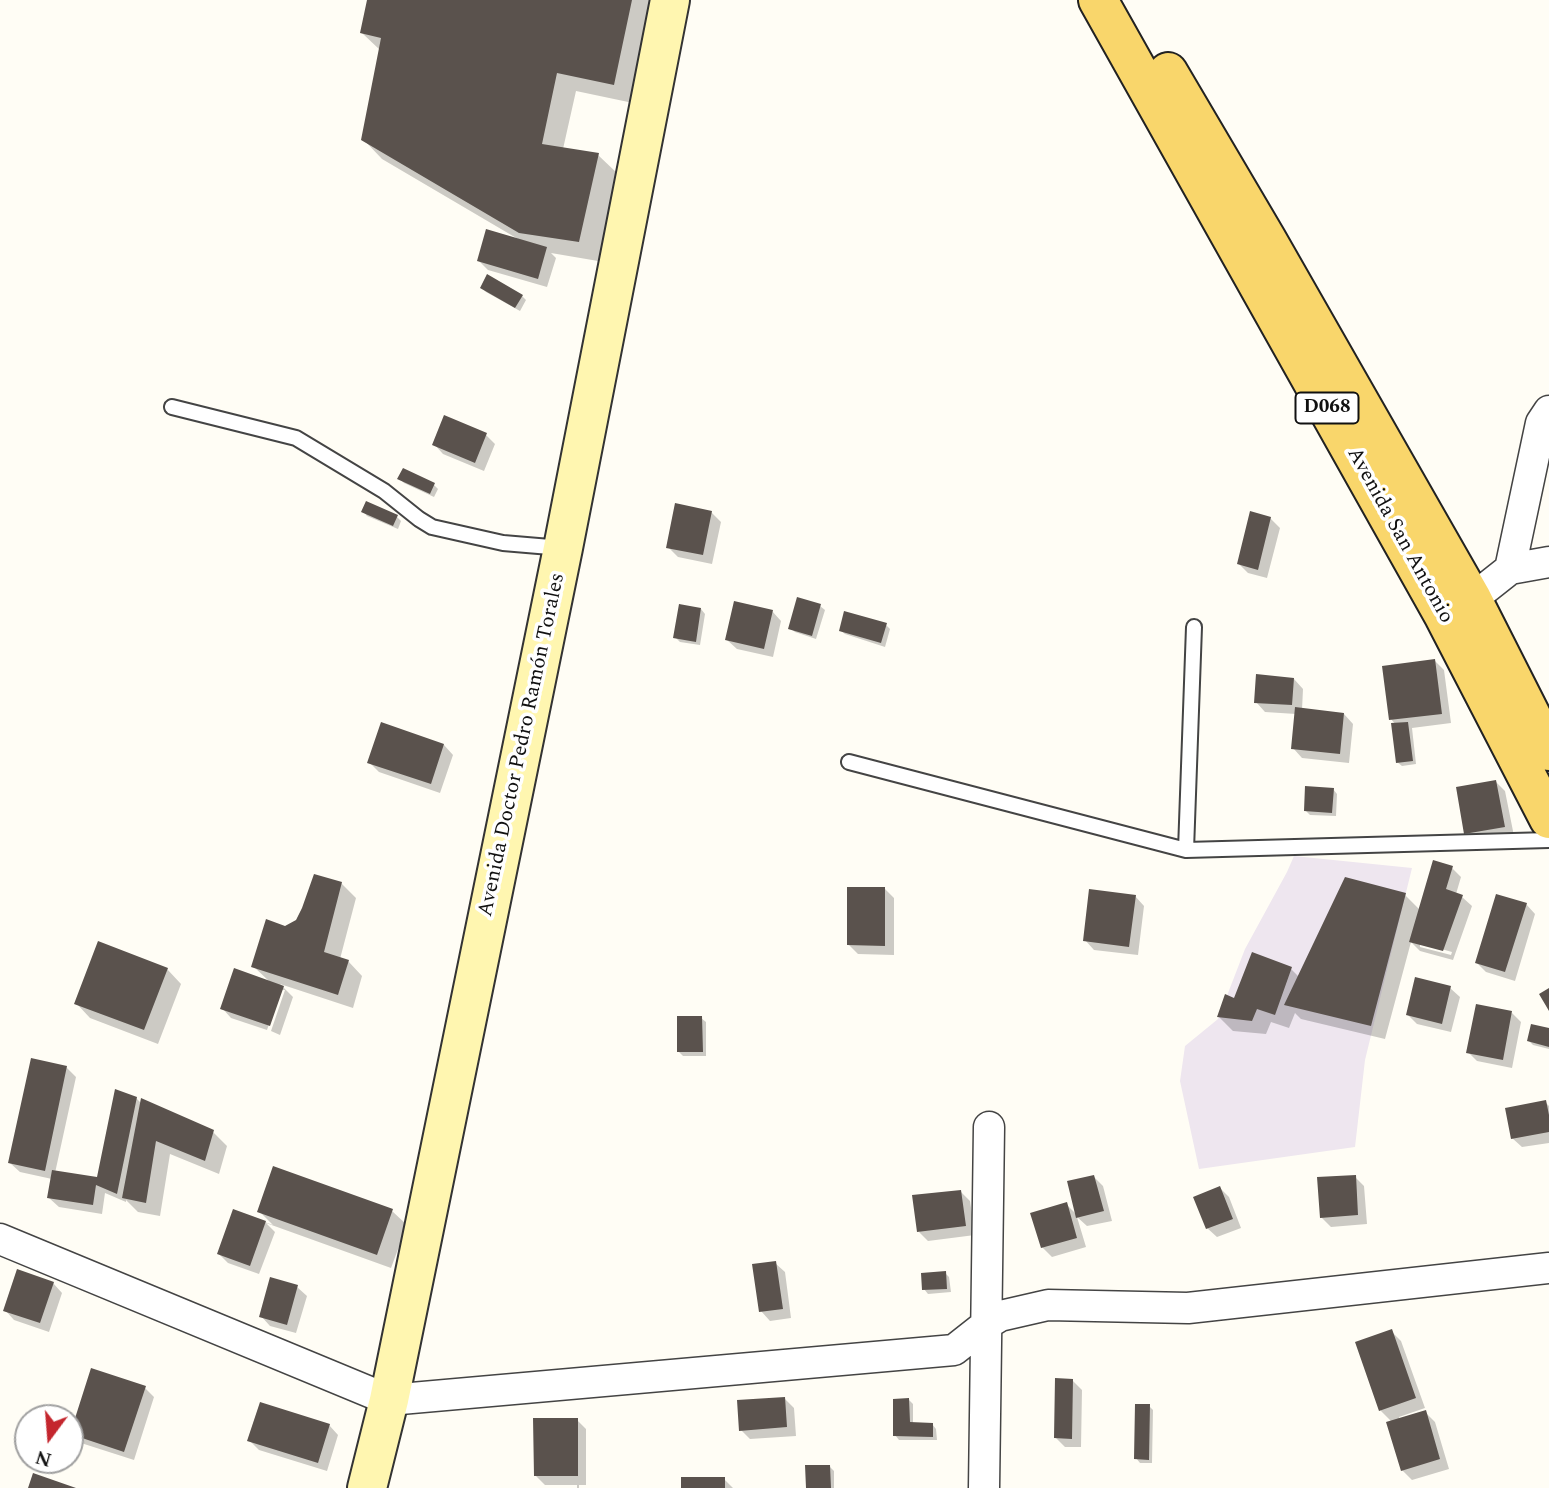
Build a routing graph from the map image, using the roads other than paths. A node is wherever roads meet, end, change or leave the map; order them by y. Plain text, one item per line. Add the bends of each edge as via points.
1 (670, 0) edge
2 (1098, 0) edge
3 (1125, 0) edge
4 (172, 407) dead end
5 (1549, 411) edge
6 (563, 548) junction
7 (1549, 562) edge
8 (1510, 569) junction
9 (1458, 607) junction
10 (1194, 628) dead end
11 (1549, 751) edge
12 (849, 762) dead end
13 (1549, 819) edge
14 (1549, 840) edge
15 (1186, 850) junction
16 (989, 1127) dead end
17 (0, 1239) edge
18 (1549, 1268) edge
19 (987, 1324) junction
20 (389, 1400) junction
21 (367, 1488) edge
22 (984, 1488) edge

1 - 6 street, Avenida Doctor Pedro Ramón Torales
2 - 9 main road, Avenida San Antonio / D068
3 - 9 main road, Avenida San Antonio / D068 via 1267,240
4 - 6 lane via 296,438 384,491 432,527 503,543
5 - 8 street via 1541,423
6 - 20 street, Avenida Doctor Pedro Ramón Torales
7 - 8 street
8 - 9 street
9 - 11 main road, Avenida San Antonio / D068
9 - 13 main road, Avenida San Antonio / D068
10 - 15 lane
12 - 15 lane
14 - 15 lane
16 - 19 street
17 - 20 street
18 - 19 street via 1188,1308 1048,1306 1000,1316
19 - 20 street via 954,1350
19 - 22 street
20 - 21 street, Avenida Doctor Pedro Ramón Torales

